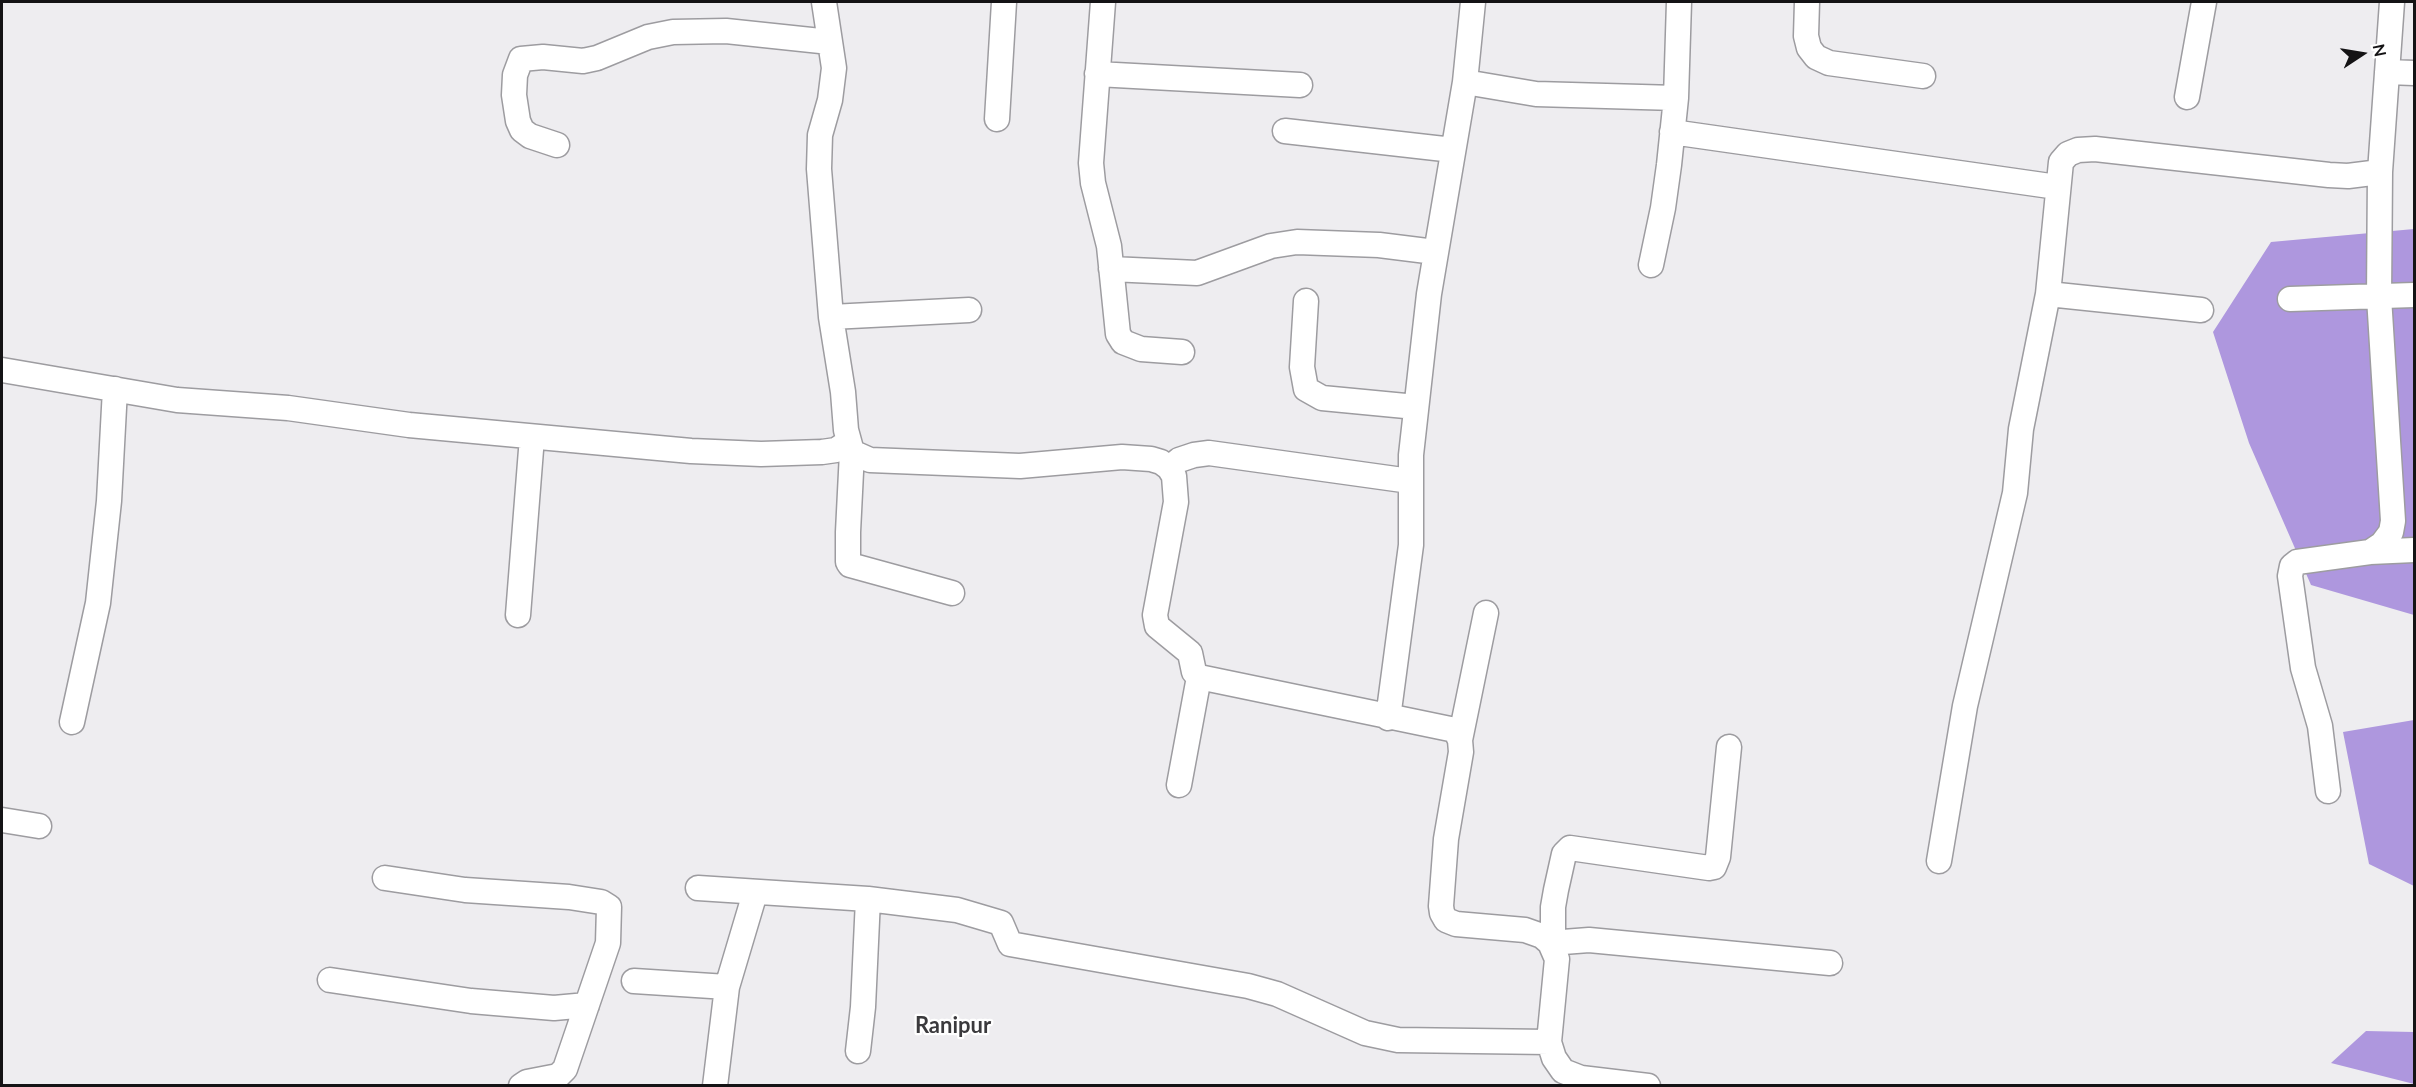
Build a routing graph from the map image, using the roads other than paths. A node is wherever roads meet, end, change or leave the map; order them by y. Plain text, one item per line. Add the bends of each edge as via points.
1 (824, 2) edge
2 (1004, 2) edge
3 (1103, 2) edge
4 (1473, 2) edge
5 (1679, 2) edge
6 (1807, 2) edge
7 (2204, 2) edge
8 (2392, 2) edge
9 (830, 42) junction
10 (2387, 72) junction
11 (2415, 73) edge
12 (1097, 74) junction
13 (1923, 76) dead end
14 (1465, 82) junction
15 (1300, 85) dead end
16 (2187, 97) dead end
17 (1676, 98) junction
18 (997, 119) dead end
19 (1285, 131) dead end
20 (1672, 132) junction
21 (557, 145) dead end
22 (1453, 150) junction
23 (2380, 172) junction
24 (2056, 187) junction
25 (1435, 252) junction
26 (1651, 265) dead end
27 (1112, 269) junction
28 (2048, 294) junction
29 (2415, 295) edge
30 (2379, 297) junction
31 (2290, 300) dead end
32 (1306, 301) dead end
33 (969, 310) dead end
34 (2201, 310) dead end
35 (831, 317) junction
36 (1182, 352) dead end
37 (2, 370) edge
38 (115, 389) junction
39 (1416, 407) junction
40 (532, 437) junction
41 (850, 447) junction
42 (1169, 468) junction
43 (1410, 481) junction
44 (2415, 550) edge
45 (2370, 552) junction
46 (952, 593) dead end
47 (1486, 613) dead end
48 (518, 615) dead end
49 (1199, 677) junction
50 (1388, 718) junction
51 (72, 722) dead end
52 (1460, 740) junction
53 (1729, 747) dead end
54 (1179, 785) dead end
55 (2328, 792) dead end
56 (2, 820) edge
57 (39, 826) dead end
58 (1939, 861) dead end
59 (385, 878) dead end
60 (698, 888) dead end
61 (755, 893) junction
62 (868, 899) junction
63 (1552, 943) junction
64 (1830, 963) dead end
65 (330, 980) dead end
66 (634, 981) dead end
67 (727, 987) junction
68 (587, 1005) junction
69 (1550, 1042) junction
70 (858, 1051) dead end
71 (521, 1086) edge
72 (715, 1086) edge
73 (1648, 1086) edge

1 - 9 street
2 - 18 street
3 - 12 street
4 - 14 street
5 - 17 street
6 - 13 street via 1806,36 1816,57 1829,63
7 - 16 street
8 - 10 street
9 - 21 street via 726,31 673,32 583,61 521,59 514,95 518,121 530,136
9 - 35 street via 834,68 818,148
10 - 11 street
10 - 23 street
12 - 15 street
12 - 27 street via 1091,163
14 - 17 street via 1536,94
14 - 22 street
17 - 20 street
19 - 22 street
20 - 24 street
20 - 26 street
22 - 25 street
23 - 24 street via 2330,175 2078,150 2061,162
23 - 30 street
24 - 28 street
25 - 27 street via 1297,242 1271,246 1197,273
25 - 39 street
27 - 36 street via 1116,325 1123,342 1142,349
28 - 34 street
28 - 58 street via 2021,429 2016,493 1965,706
29 - 30 street
30 - 31 street
30 - 45 street via 2393,521 2391,532
32 - 39 street via 1302,368 1306,389 1322,398
33 - 35 street
35 - 41 street
37 - 38 street
38 - 40 street via 177,400 288,408
38 - 51 street via 98,603
39 - 43 street
40 - 41 street via 761,454
40 - 48 street
41 - 42 street via 870,460 1020,466 1122,457 1151,459
41 - 46 street via 850,565
42 - 43 street via 1179,460 1209,453
42 - 49 street via 1174,476 1176,502 1155,615 1163,633 1190,653
43 - 50 street via 1412,545
44 - 45 street
45 - 55 street via 2297,562 2290,576 2303,668 2320,726
47 - 52 street
49 - 50 street
49 - 54 street
50 - 52 street via 1455,730
52 - 63 street via 1446,839 1442,913 1446,920 1456,924 1526,930
53 - 63 street via 1714,867 1570,848 1564,854 1556,890
56 - 57 street
59 - 68 street via 605,904 610,914 608,943
60 - 61 street
61 - 62 street
61 - 67 street
62 - 69 street via 957,910 1001,923 1010,944 1248,986 1277,994 1365,1033 1387,1038
62 - 70 street
63 - 64 street via 1589,940
63 - 69 street via 1557,959
65 - 68 street via 471,1001 554,1008
66 - 67 street
67 - 72 street
68 - 71 street via 562,1073
69 - 73 street via 1563,1071 1581,1078

